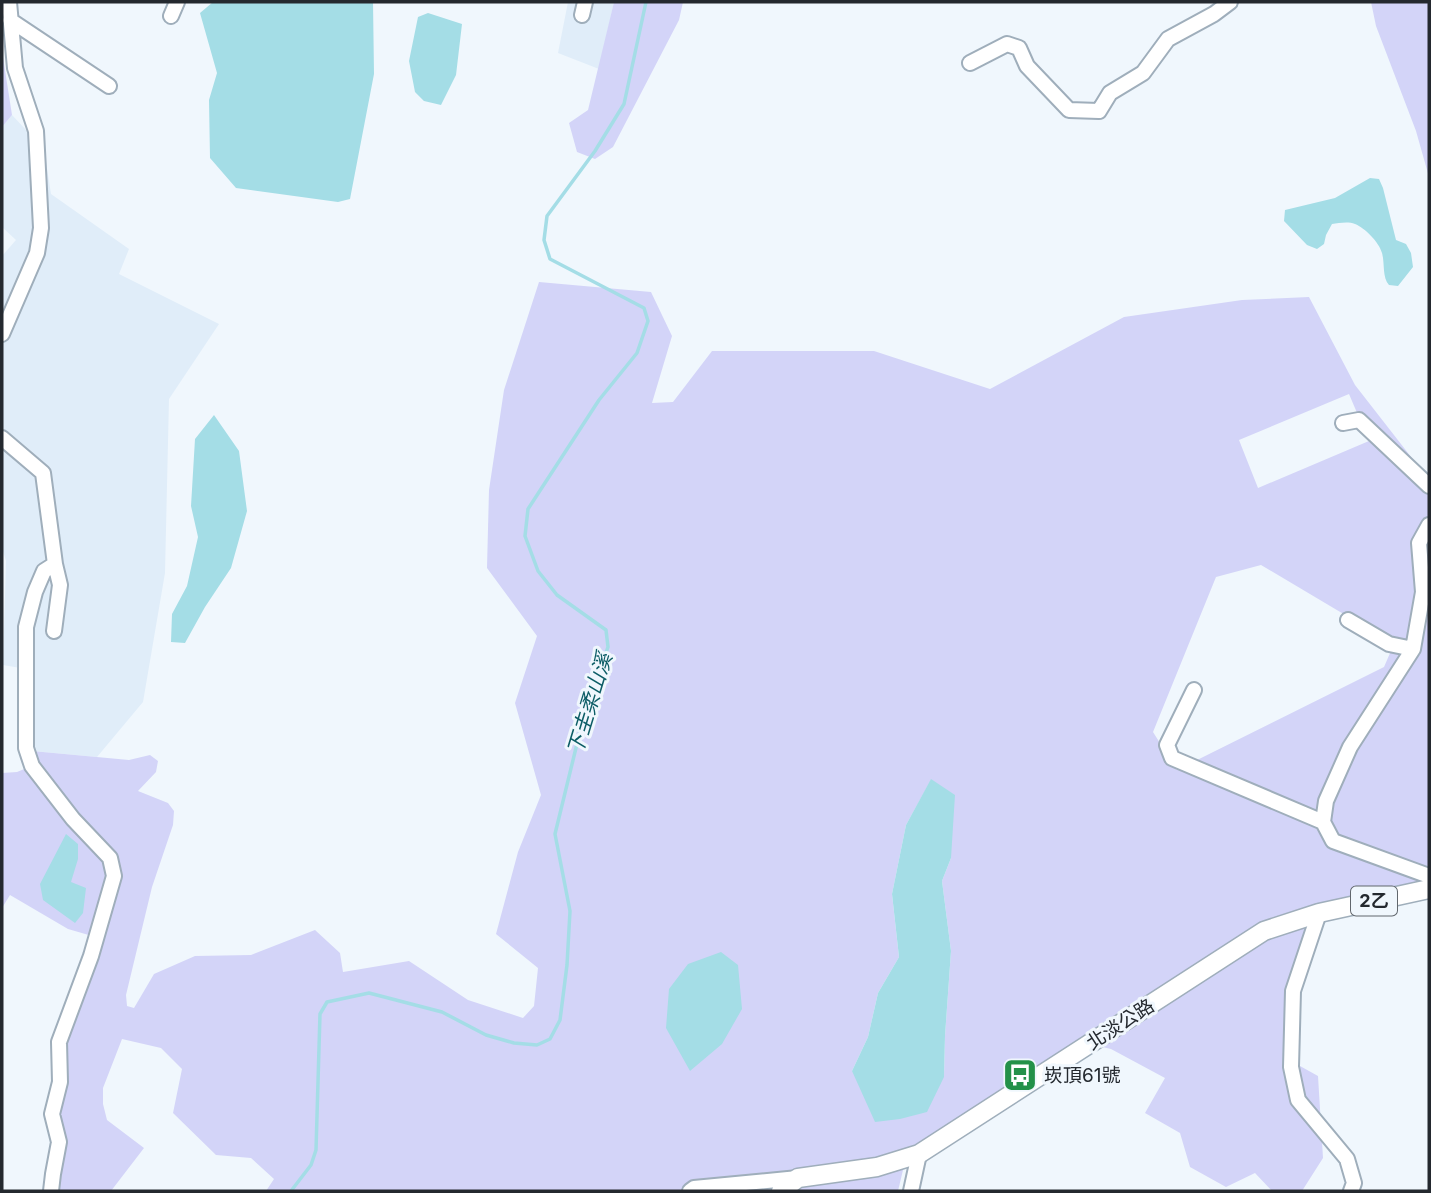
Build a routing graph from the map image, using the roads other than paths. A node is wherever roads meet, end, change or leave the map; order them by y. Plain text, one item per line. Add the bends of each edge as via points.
1 (9, 2) edge
2 (1230, 2) edge
3 (10, 20) junction
4 (970, 63) dead end
5 (109, 86) dead end
6 (2, 334) edge
7 (1343, 424) dead end
8 (2, 438) edge
9 (1429, 486) edge
10 (1429, 525) edge
11 (55, 564) junction
12 (1348, 620) dead end
13 (54, 631) dead end
14 (1413, 649) junction
15 (1194, 690) dead end
16 (1323, 822) junction
17 (1429, 876) edge
18 (1429, 889) edge
19 (1319, 913) junction
20 (919, 1154) junction
21 (798, 1178) junction
22 (51, 1191) edge
23 (690, 1191) edge
24 (781, 1191) edge
25 (911, 1191) edge
26 (1352, 1191) edge

1 - 3 street
2 - 4 street via 1168,39 1143,73 1110,93 1100,111 1069,110 1027,66 1019,48 1007,44
3 - 5 street
3 - 6 street via 15,68 36,131 41,228 37,253
7 - 9 street via 1359,420
8 - 11 street via 43,473
10 - 14 street via 1419,543 1423,592
11 - 13 street via 60,585
11 - 22 street via 44,571 26,627 26,748 32,766 110,858 114,876 59,1042 60,1082 52,1114 60,1142
12 - 14 street via 1389,644
14 - 16 street via 1350,747 1326,801
15 - 16 street via 1167,745 1172,758
16 - 17 street via 1333,841
18 - 19 main road, 北淡公路 / 2乙
19 - 20 main road, 北淡公路 / 2乙 via 1264,930
19 - 26 street via 1293,991 1291,1068 1298,1100 1347,1159
20 - 21 main road, 北淡公路 / 2乙 via 877,1167
20 - 25 street
21 - 23 street
21 - 24 main road, 北淡公路 / 2乙

